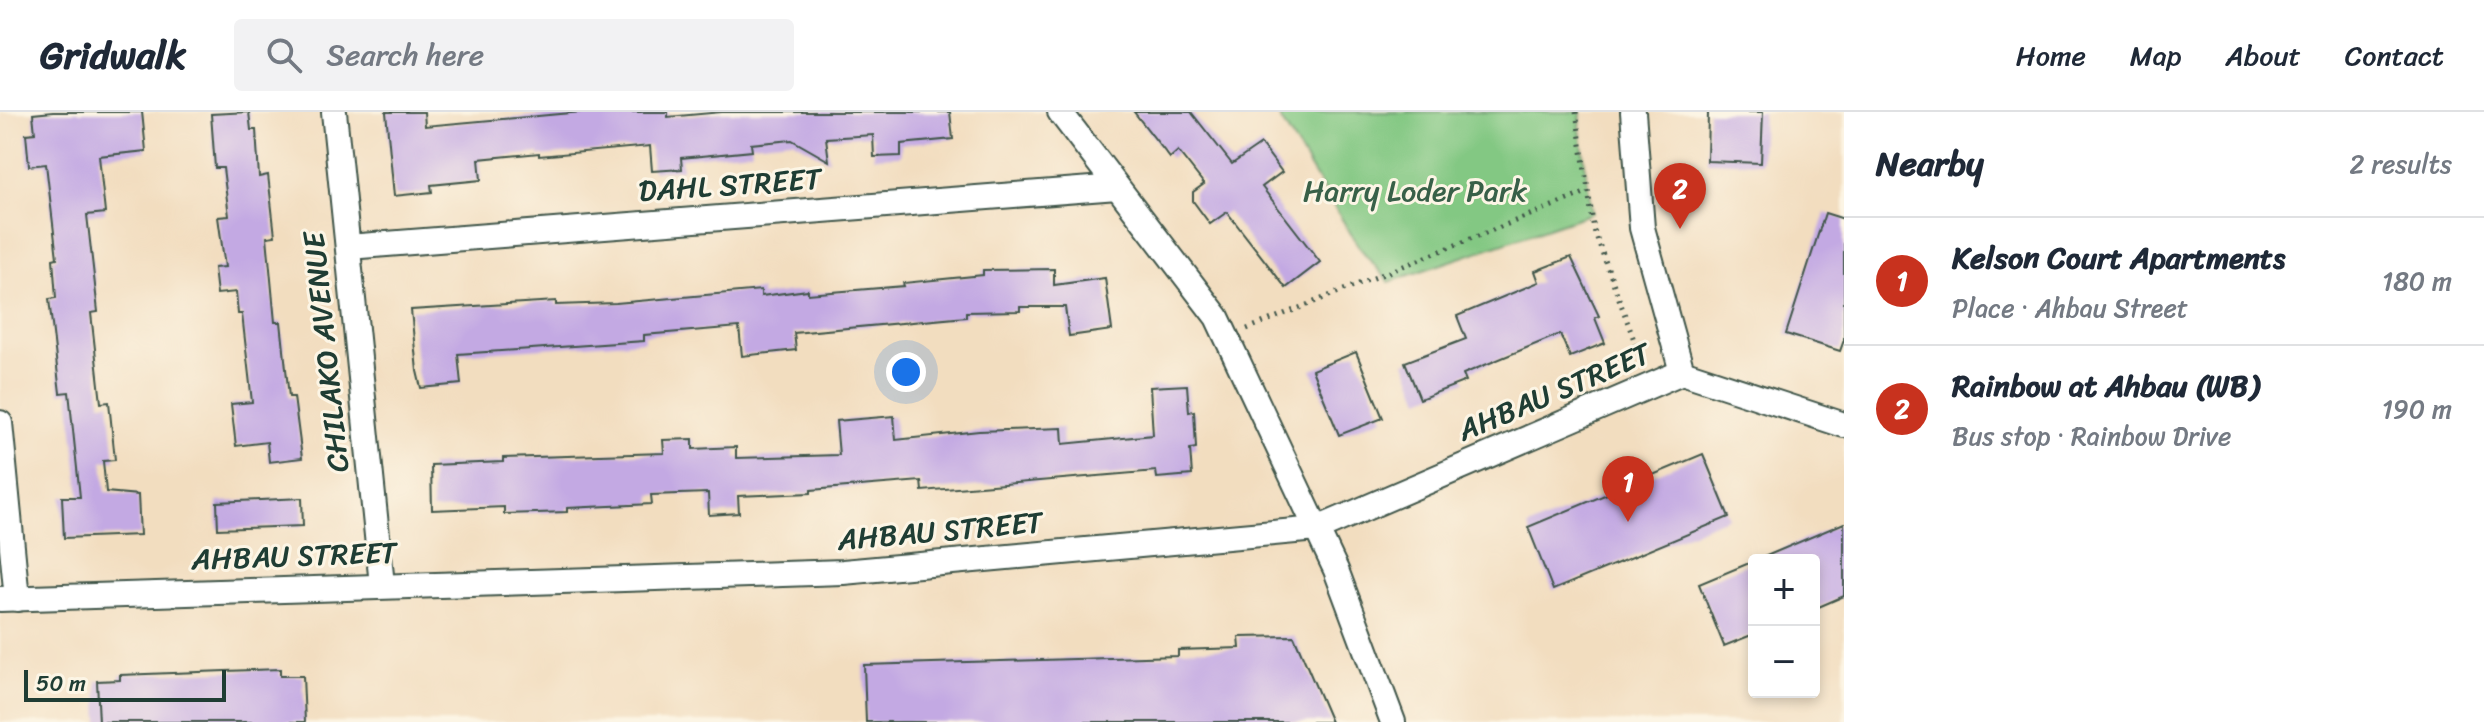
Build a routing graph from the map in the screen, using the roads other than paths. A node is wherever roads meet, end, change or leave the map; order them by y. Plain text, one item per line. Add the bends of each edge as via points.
1 (334, 112) edge
2 (1060, 112) edge
3 (1633, 112) edge
4 (1117, 187) junction
5 (348, 247) junction
6 (1682, 372) junction
7 (0, 423) edge
8 (1844, 425) edge
9 (1317, 529) junction
10 (382, 585) junction
11 (9, 599) edge
12 (1393, 722) edge

1 - 5 street, CHILAKO AVENUE
2 - 4 street
3 - 6 street via 1642,228
4 - 5 street, DAHL STREET
4 - 9 street via 1217,317
5 - 10 street, CHILAKO AVENUE
6 - 8 street, AHBAU STREET
6 - 9 street, AHBAU STREET
7 - 11 street
9 - 10 street, AHBAU STREET via 843,572
9 - 12 street
10 - 11 street, AHBAU STREET

